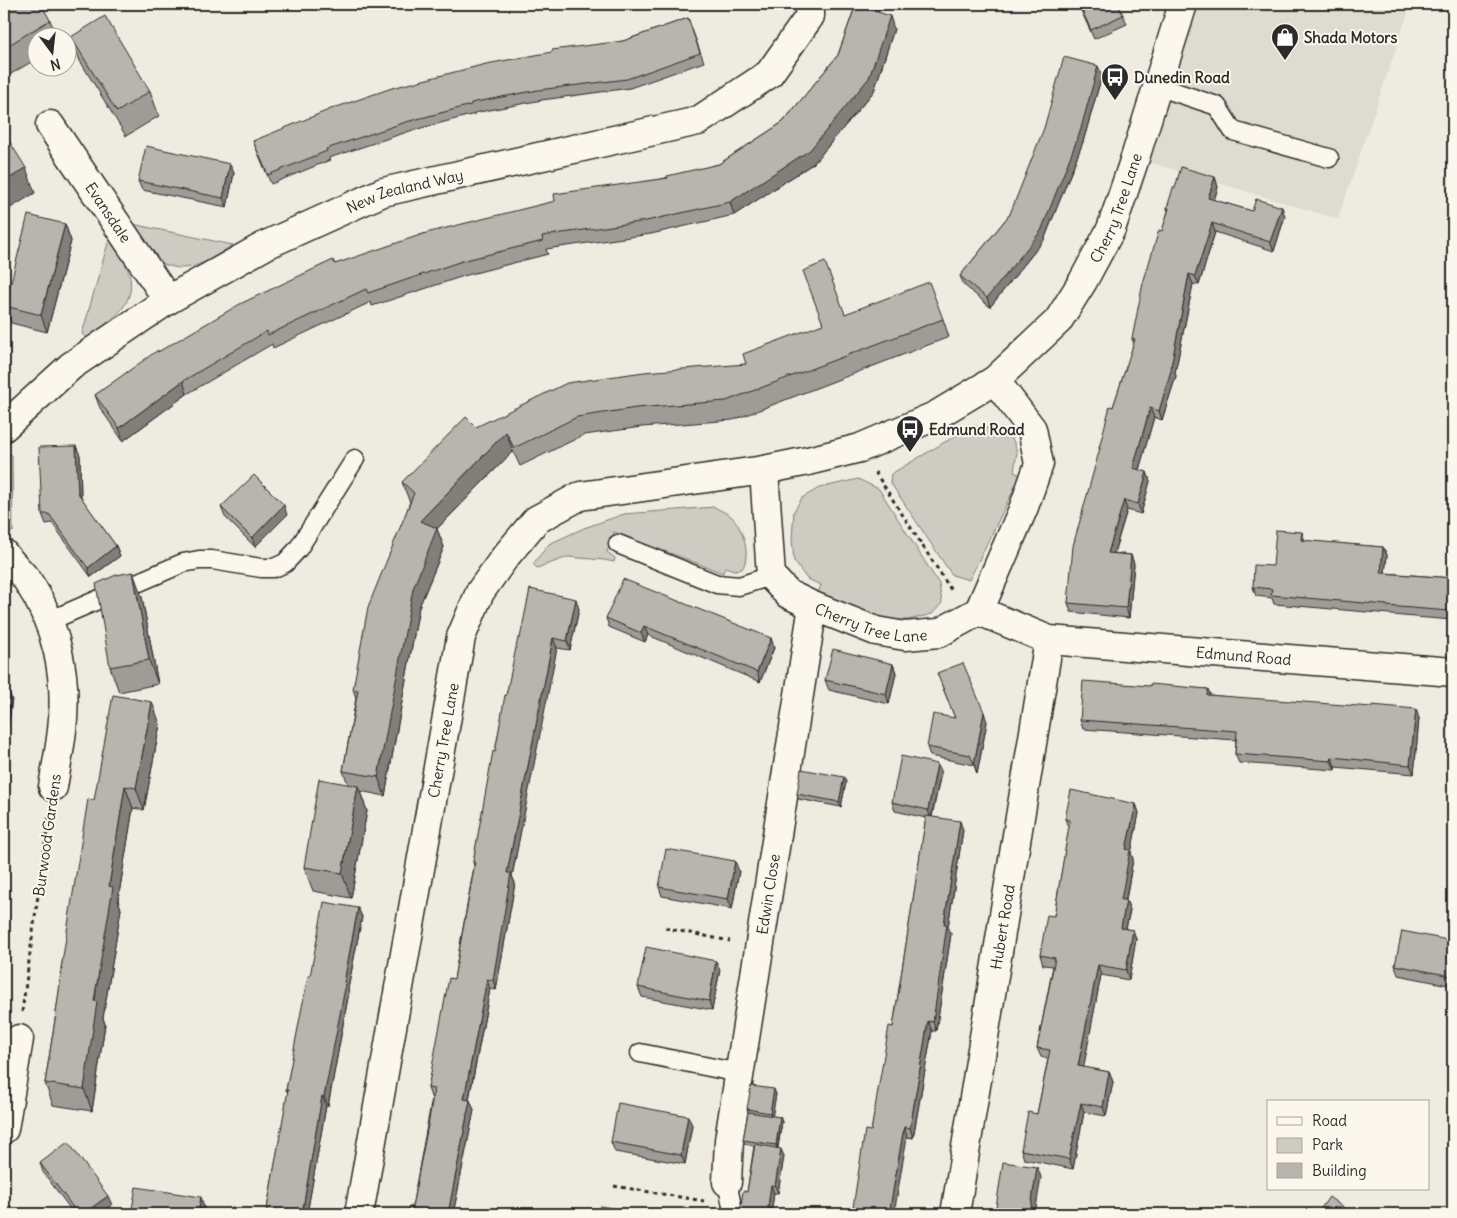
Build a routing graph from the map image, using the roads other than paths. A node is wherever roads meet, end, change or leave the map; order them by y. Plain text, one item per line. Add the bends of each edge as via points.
1 (810, 4) edge
2 (1183, 4) edge
3 (1157, 86) junction
4 (50, 125) dead end
5 (1329, 158) dead end
6 (168, 300) junction
7 (995, 380) junction
8 (4, 427) edge
9 (355, 459) dead end
10 (764, 470) junction
11 (618, 544) dead end
12 (4, 554) edge
13 (771, 576) junction
14 (813, 606) junction
15 (979, 610) junction
16 (49, 621) junction
17 (1050, 640) junction
18 (1453, 672) edge
19 (53, 787) road end
20 (18, 1039) road end
21 (640, 1053) dead end
22 (739, 1073) junction
23 (4, 1130) edge
24 (730, 1201) edge
25 (359, 1214) edge
26 (955, 1214) edge

1 - 6 street, New Zealand Way via 810,16 769,74 698,122 383,192 266,245
2 - 3 street, Cherry Tree Lane
3 - 5 lane via 1217,106 1233,130
3 - 7 street, Cherry Tree Lane via 1111,229 1083,281 1058,320
4 - 6 street, Evansdale
6 - 8 street, New Zealand Way via 71,366
7 - 10 street, Cherry Tree Lane via 935,416 860,448
7 - 15 street via 1032,429 1039,464
9 - 16 lane via 298,549 285,563 274,568 262,568 212,560 183,563
10 - 13 street
10 - 25 street, Cherry Tree Lane via 580,496 536,520 480,592 461,637
11 - 13 lane via 717,584 739,586
12 - 16 street, Burwood Gardens via 26,580
13 - 14 street, Cherry Tree Lane via 788,594
14 - 15 street, Cherry Tree Lane via 876,631 905,636 939,633
14 - 22 street, Edwin Close
15 - 17 street, Edmund Road
16 - 19 street, Burwood Gardens via 60,655 64,694
17 - 18 street, Edmund Road
17 - 26 street, Hubert Road
20 - 23 street
21 - 22 lane
22 - 24 street, Edwin Close via 729,1140

